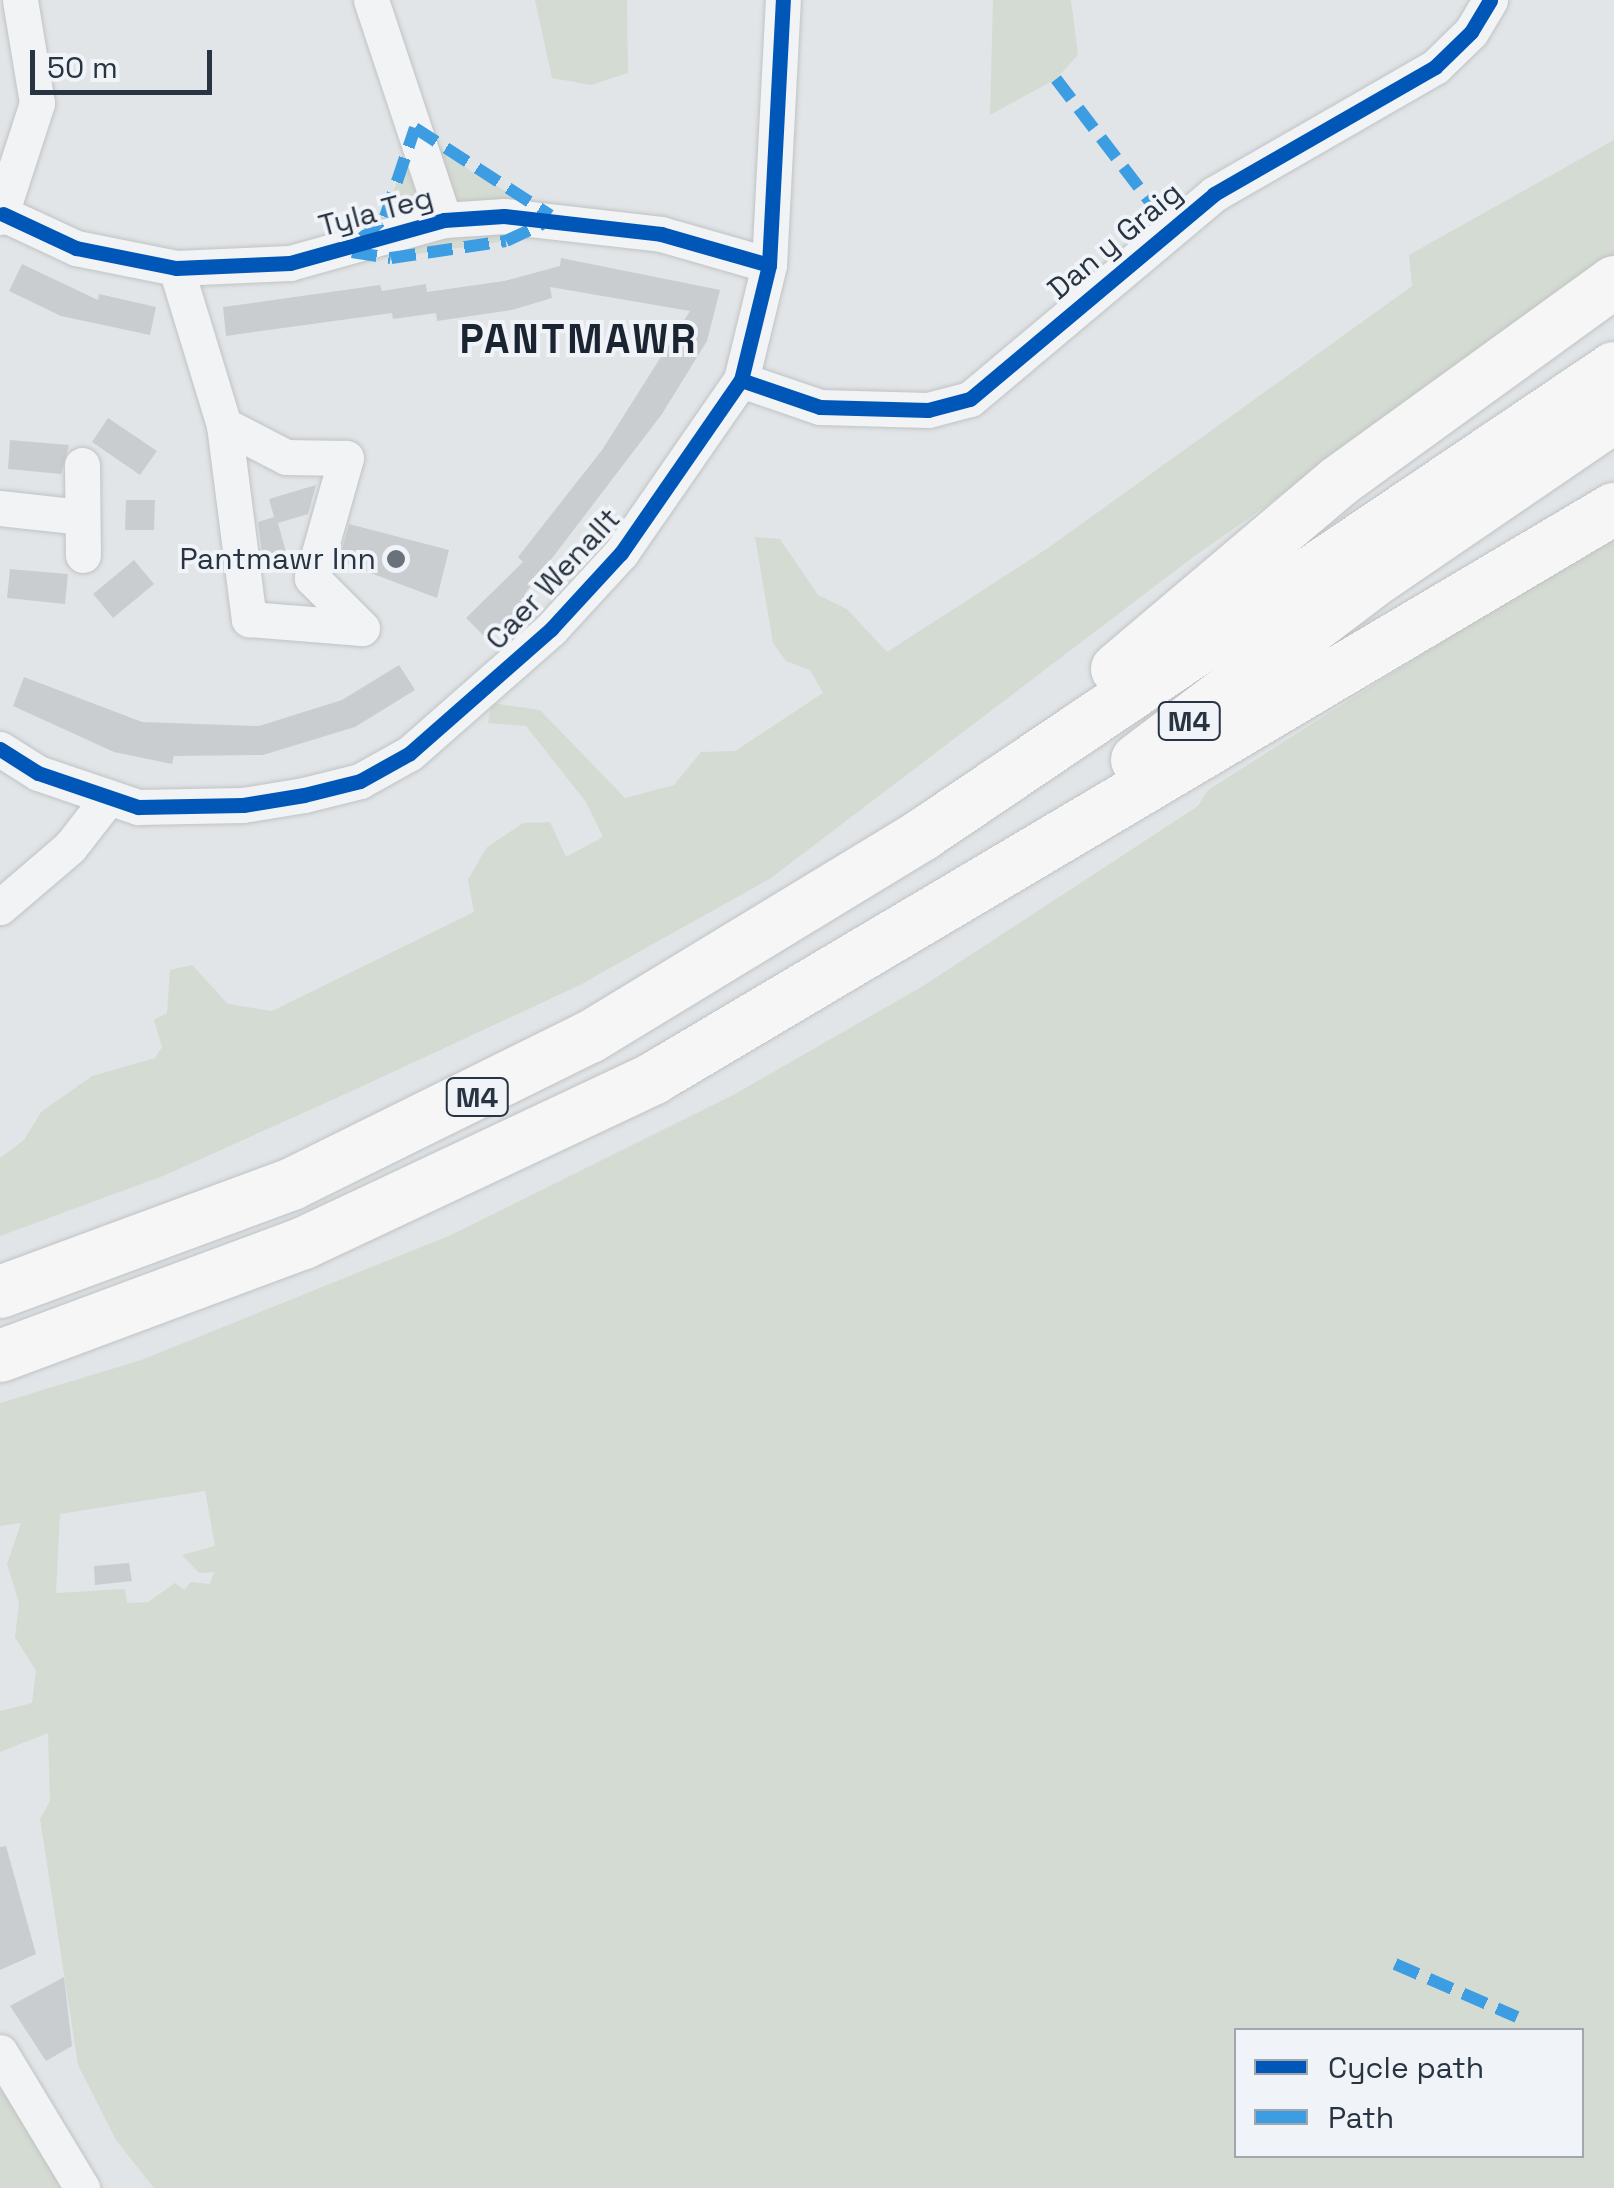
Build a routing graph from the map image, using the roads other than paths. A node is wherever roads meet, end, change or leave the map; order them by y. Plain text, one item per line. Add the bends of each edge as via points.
1 (20, 0) edge
2 (371, 0) edge
3 (783, 0) edge
4 (1490, 0) edge
5 (2, 215) edge
6 (444, 220) junction
7 (769, 265) junction
8 (176, 268) junction
9 (1614, 282) edge
10 (1614, 368) edge
11 (741, 380) junction
12 (1614, 417) edge
13 (224, 424) junction
14 (82, 465) dead end
15 (0, 508) edge
16 (1614, 509) edge
17 (81, 517) junction
18 (82, 556) dead end
19 (0, 748) edge
20 (106, 801) junction
21 (922, 835) junction
22 (0, 907) edge
23 (761, 1018) junction
24 (0, 1292) edge
25 (0, 1356) edge
26 (0, 2052) edge
27 (82, 2188) edge

1 - 5 street via 37,103
2 - 6 street
3 - 7 street, Caer Wenallt
4 - 11 street, Dan y Graig via 1471,32 1434,66 1214,194 970,400 928,410 820,407
5 - 8 street, Tyla Teg via 76,248
6 - 7 street, Tyla Teg via 554,218 661,234
6 - 8 street, Tyla Teg via 290,263
7 - 11 street, Caer Wenallt
8 - 13 street
9 - 21 highway, M4 via 1338,482
10 - 21 highway, M4
11 - 20 street, Caer Wenallt via 621,553 504,674 410,753 360,781 243,806
12 - 23 highway, M4 via 1372,582 1088,797
13 - 13 street via 249,619 362,628 312,578 346,458 286,457
14 - 17 street
15 - 17 street
16 - 23 highway, M4
17 - 18 street
19 - 20 street, Caer Wenallt
20 - 22 street via 70,847
21 - 24 highway, M4 via 724,959 441,1116 292,1184
23 - 25 highway, M4 via 401,1200
26 - 27 street

